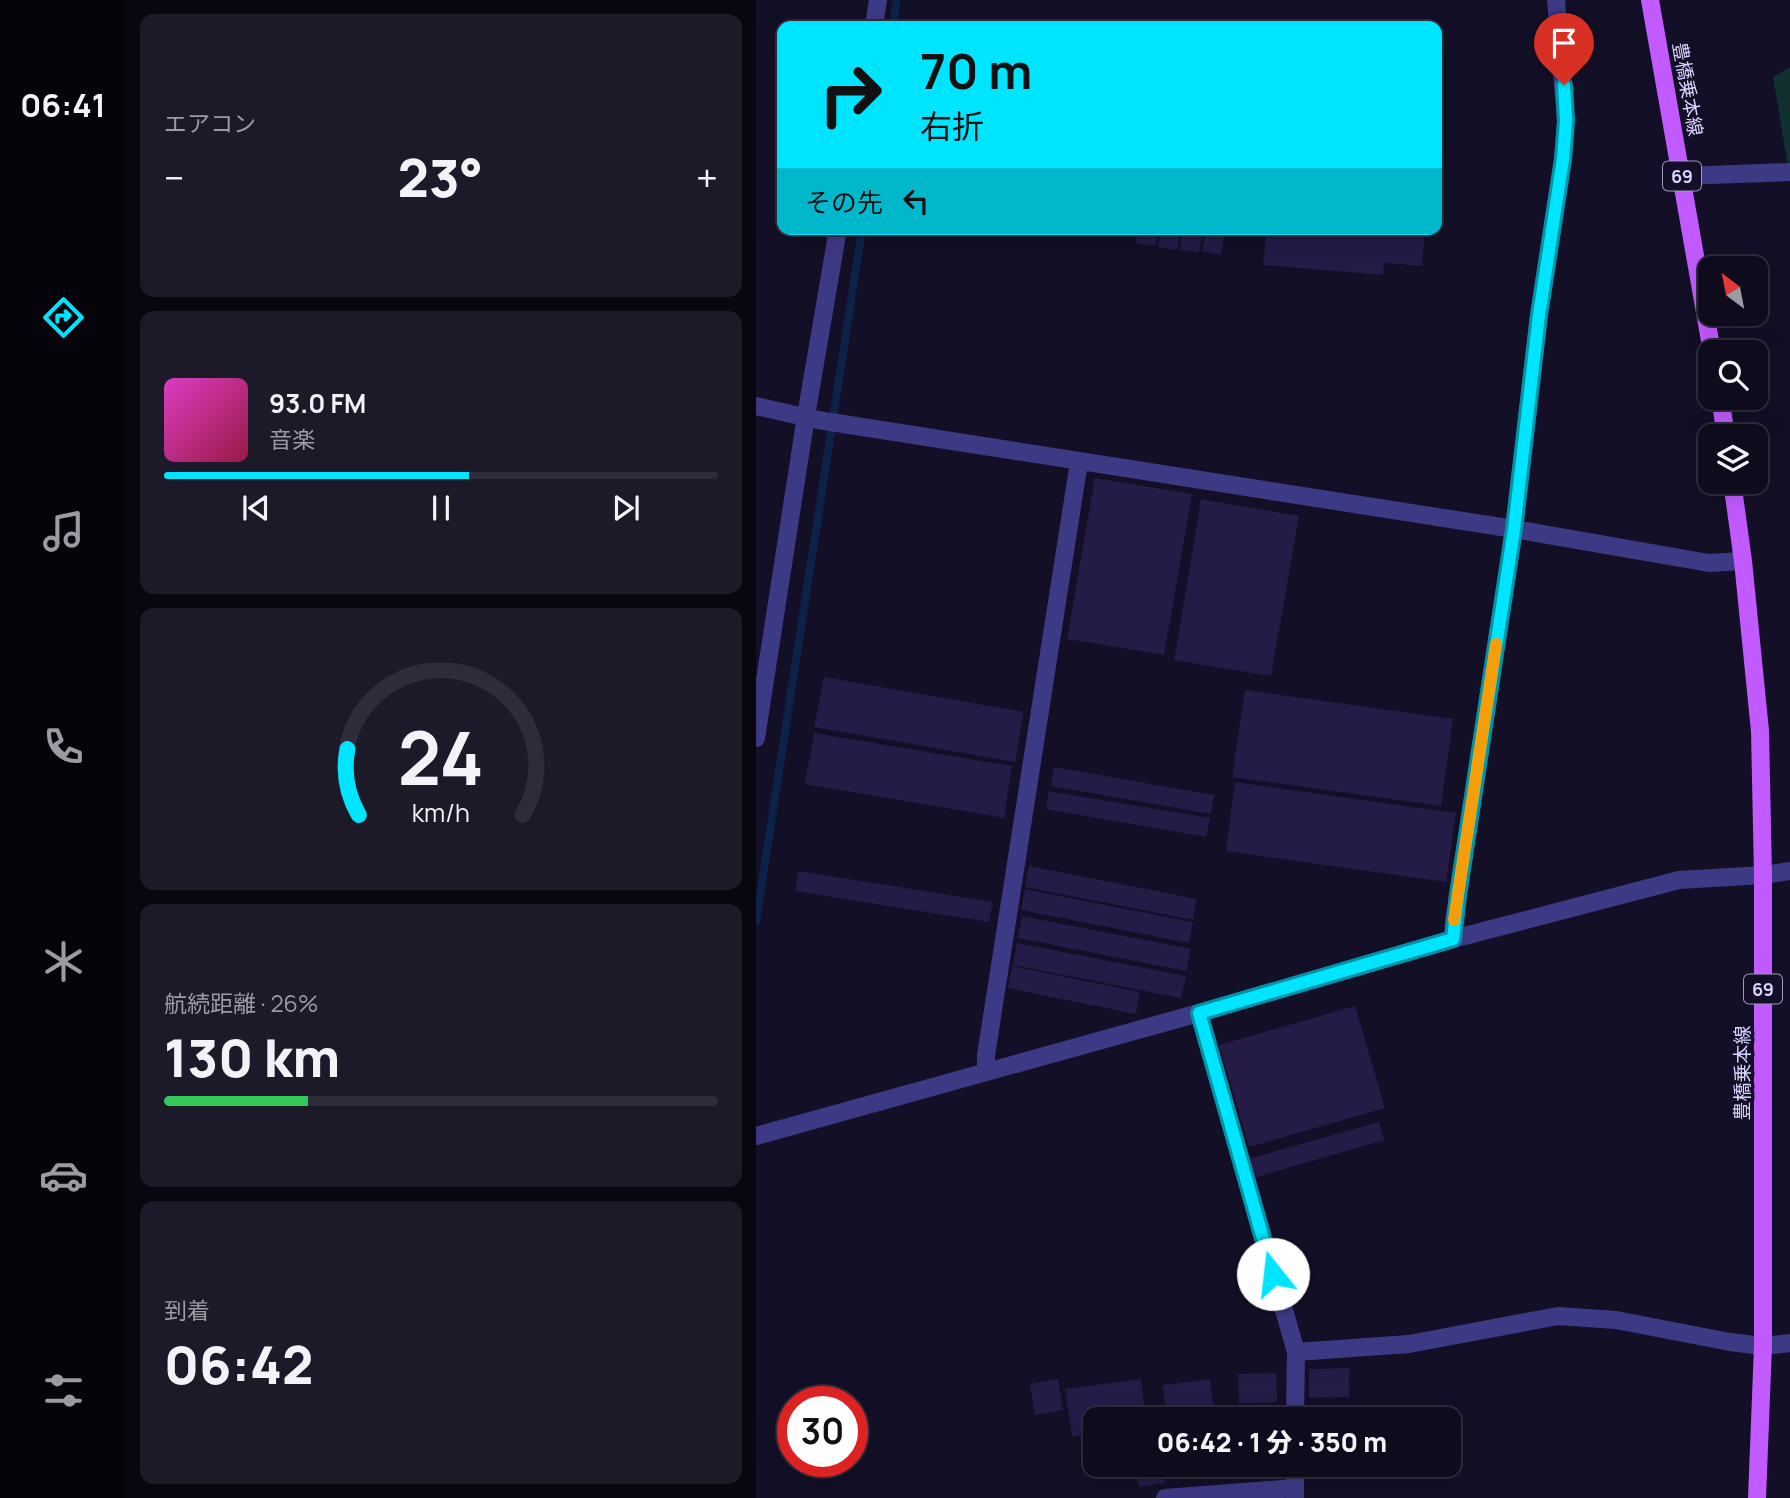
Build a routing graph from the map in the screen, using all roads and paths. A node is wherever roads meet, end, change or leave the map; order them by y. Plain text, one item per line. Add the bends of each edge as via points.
1 (878, 0) edge
2 (1556, 0) edge
3 (1650, 0) edge
4 (875, 21) edge
5 (1790, 172) edge
6 (1682, 176) junction
7 (837, 235) edge
8 (1710, 340) edge
9 (756, 406) edge
10 (812, 418) junction
11 (1079, 462) junction
12 (1734, 494) edge
13 (1514, 529) junction
14 (1743, 561) junction
15 (756, 738) edge
16 (1790, 871) edge
17 (1763, 875) junction
18 (1453, 939) junction
19 (1199, 1013) junction
20 (986, 1072) junction
21 (756, 1136) edge
22 (1790, 1343) edge
23 (1763, 1346) junction
24 (1296, 1352) junction
25 (1295, 1407) edge
26 (1295, 1493) edge
27 (1164, 1498) edge
28 (1757, 1498) edge

1 - 4 street
2 - 13 street via 1566,121 1563,159
3 - 6 main road, 豊橋乗本線 / 69
5 - 6 street
6 - 8 main road, 豊橋乗本線 / 69
7 - 10 street
9 - 10 street
10 - 11 street
10 - 15 street
11 - 13 street
11 - 20 street
12 - 14 main road, 豊橋乗本線 / 69
13 - 14 street via 1709,563
13 - 18 street
14 - 17 main road, 豊橋乗本線 / 69 via 1760,731
16 - 17 street
17 - 18 street via 1679,880
17 - 23 main road, 豊橋乗本線 / 69
18 - 19 street
19 - 20 street
19 - 24 street
20 - 21 street
22 - 23 street
23 - 24 street via 1616,1320 1558,1316 1409,1344
23 - 28 main road, 豊橋乗本線 / 69
24 - 25 street
26 - 27 street

